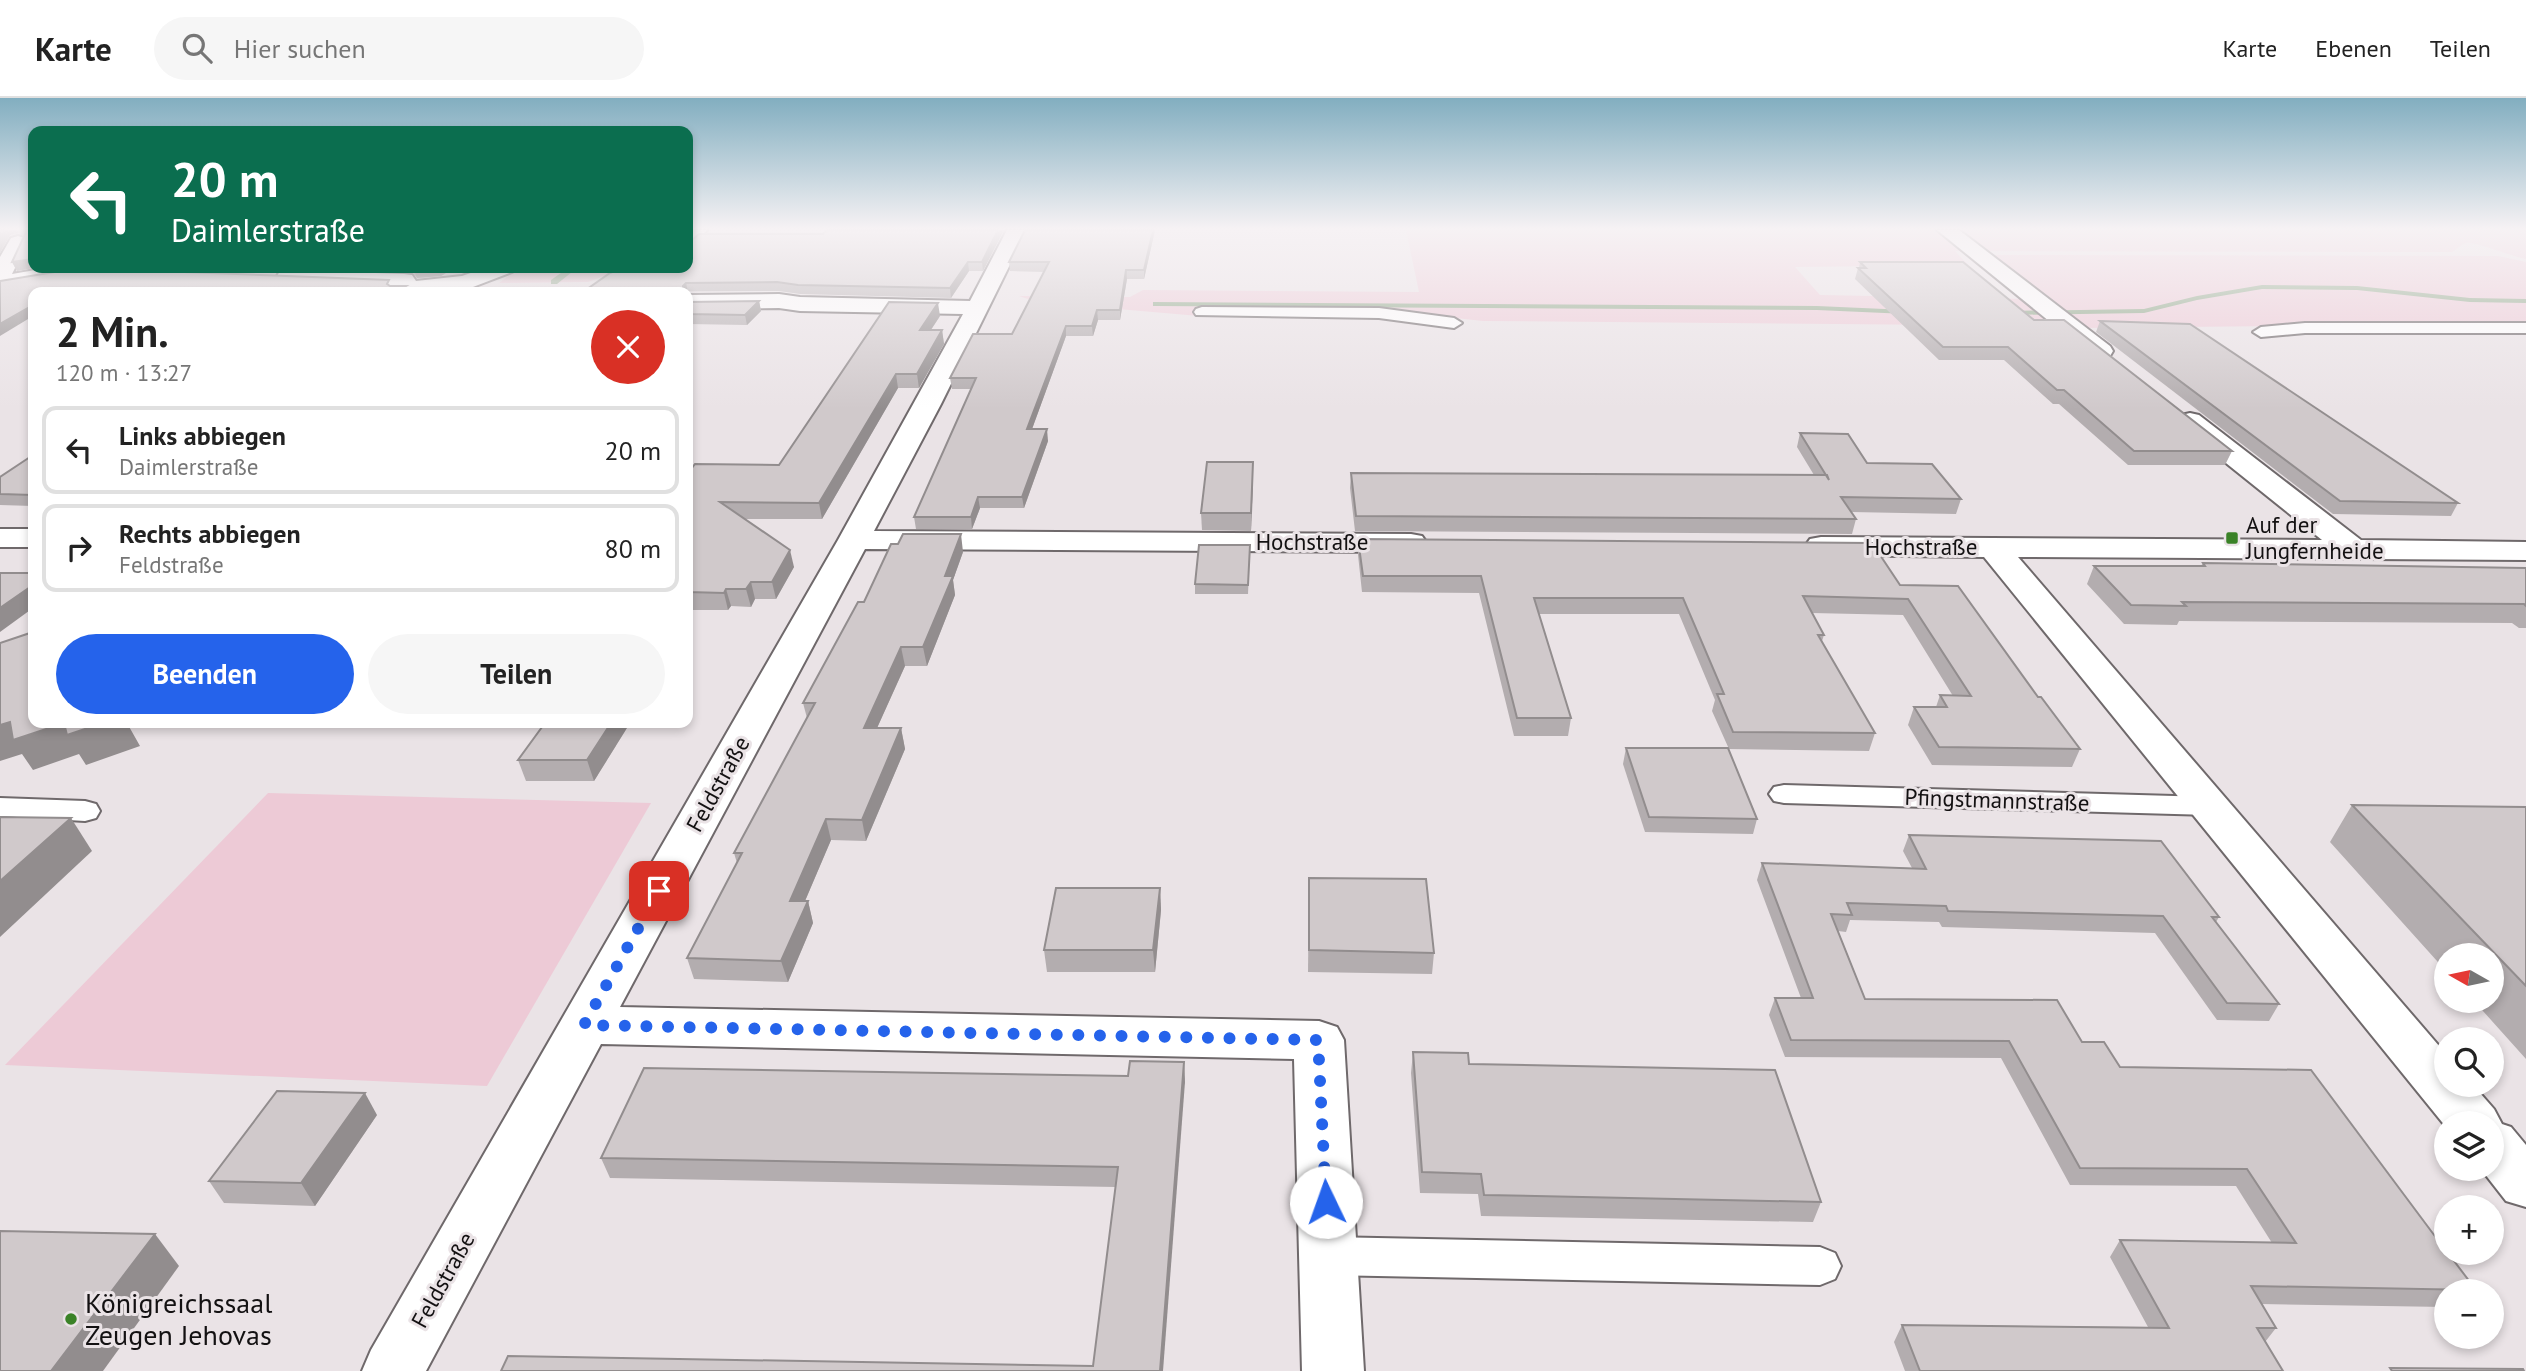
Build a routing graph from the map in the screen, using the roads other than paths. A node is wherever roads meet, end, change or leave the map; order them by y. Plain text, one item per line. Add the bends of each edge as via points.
1 (987, 289) edge
2 (2021, 289) edge
3 (693, 302) edge
4 (978, 308) junction
5 (1202, 312) dead end
6 (1454, 323) dead end
7 (2526, 328) edge
8 (2261, 332) dead end
9 (2120, 366) edge
10 (2171, 406) edge
11 (0, 538) edge
12 (28, 538) edge
13 (854, 540) junction
14 (1436, 543) edge
15 (1798, 546) edge
16 (1993, 547) junction
17 (2354, 550) junction
18 (2526, 551) edge
19 (1784, 794) dead end
20 (2210, 806) junction
21 (0, 807) edge
22 (85, 811) dead end
23 (584, 1025) junction
24 (2465, 1111) edge
25 (2504, 1157) edge
26 (2526, 1184) edge
27 (1328, 1256) junction
28 (1820, 1266) dead end
29 (393, 1371) edge
30 (1333, 1371) edge

1 - 4 street, Feldstraße
2 - 9 street
3 - 4 street
4 - 13 street, Feldstraße
5 - 6 lane via 1379,313
7 - 8 lane
10 - 17 street
11 - 12 street
13 - 14 street, Hochstraße
13 - 23 street, Feldstraße
15 - 16 street, Hochstraße
16 - 17 street, Hochstraße
16 - 20 street
17 - 18 street, Hochstraße
19 - 20 lane, Pfingstmannstraße
20 - 24 street
21 - 22 lane
23 - 27 street via 1318,1040
23 - 29 street, Feldstraße
25 - 26 street
27 - 28 lane
27 - 30 street

